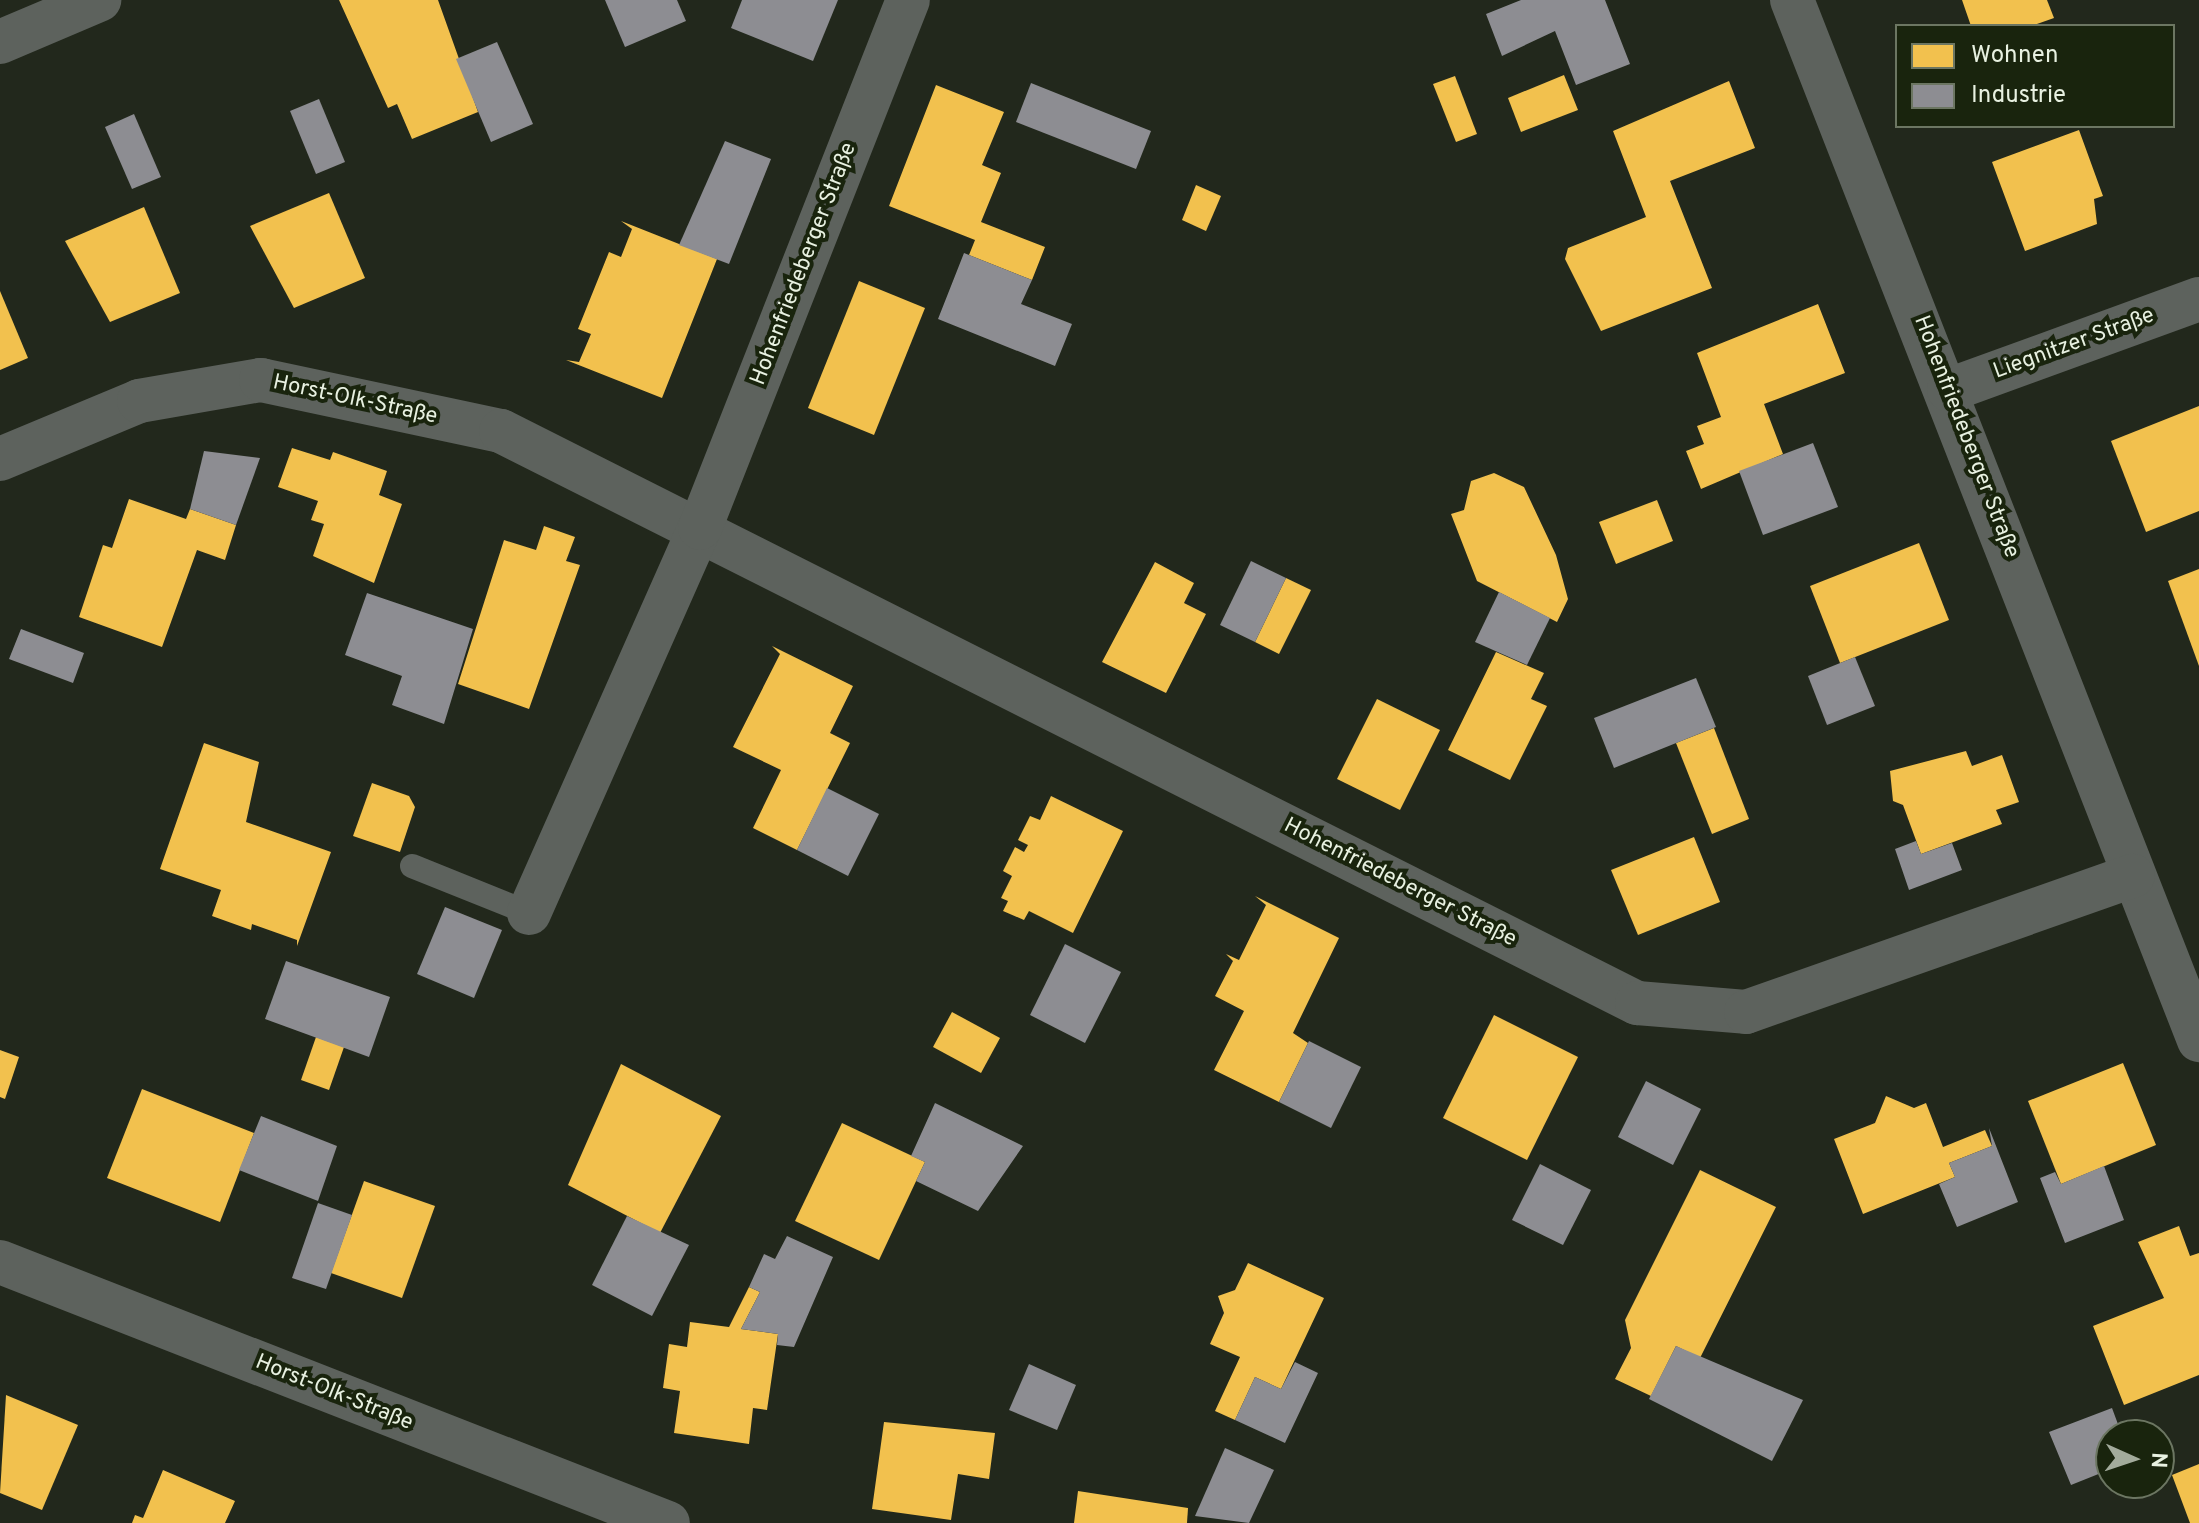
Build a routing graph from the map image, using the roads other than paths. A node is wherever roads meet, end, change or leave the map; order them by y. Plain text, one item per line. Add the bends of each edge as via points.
1 (99, 0) edge
2 (908, 0) edge
3 (1792, 0) edge
4 (0, 42) edge
5 (2199, 299) edge
6 (1949, 390) junction
7 (0, 459) edge
8 (700, 528) junction
9 (412, 866) dead end
10 (2133, 876) junction
11 (529, 913) joint
12 (2199, 1040) edge
13 (0, 1262) edge
14 (668, 1523) edge

1 - 4 street
2 - 8 street, Hohenfriedeberger Straße
3 - 6 street, Hohenfriedeberger Straße
5 - 6 street, Liegnitzer Straße
6 - 10 street, Hohenfriedeberger Straße
7 - 8 street, Horst-Olk-Straße via 139,401 261,380 501,431
8 - 10 street, Hohenfriedeberger Straße via 1637,1003 1746,1012
8 - 11 street, Hohenfriedeberger Straße
9 - 11 lane
10 - 12 street, Hohenfriedeberger Straße
13 - 14 street, Horst-Olk-Straße

